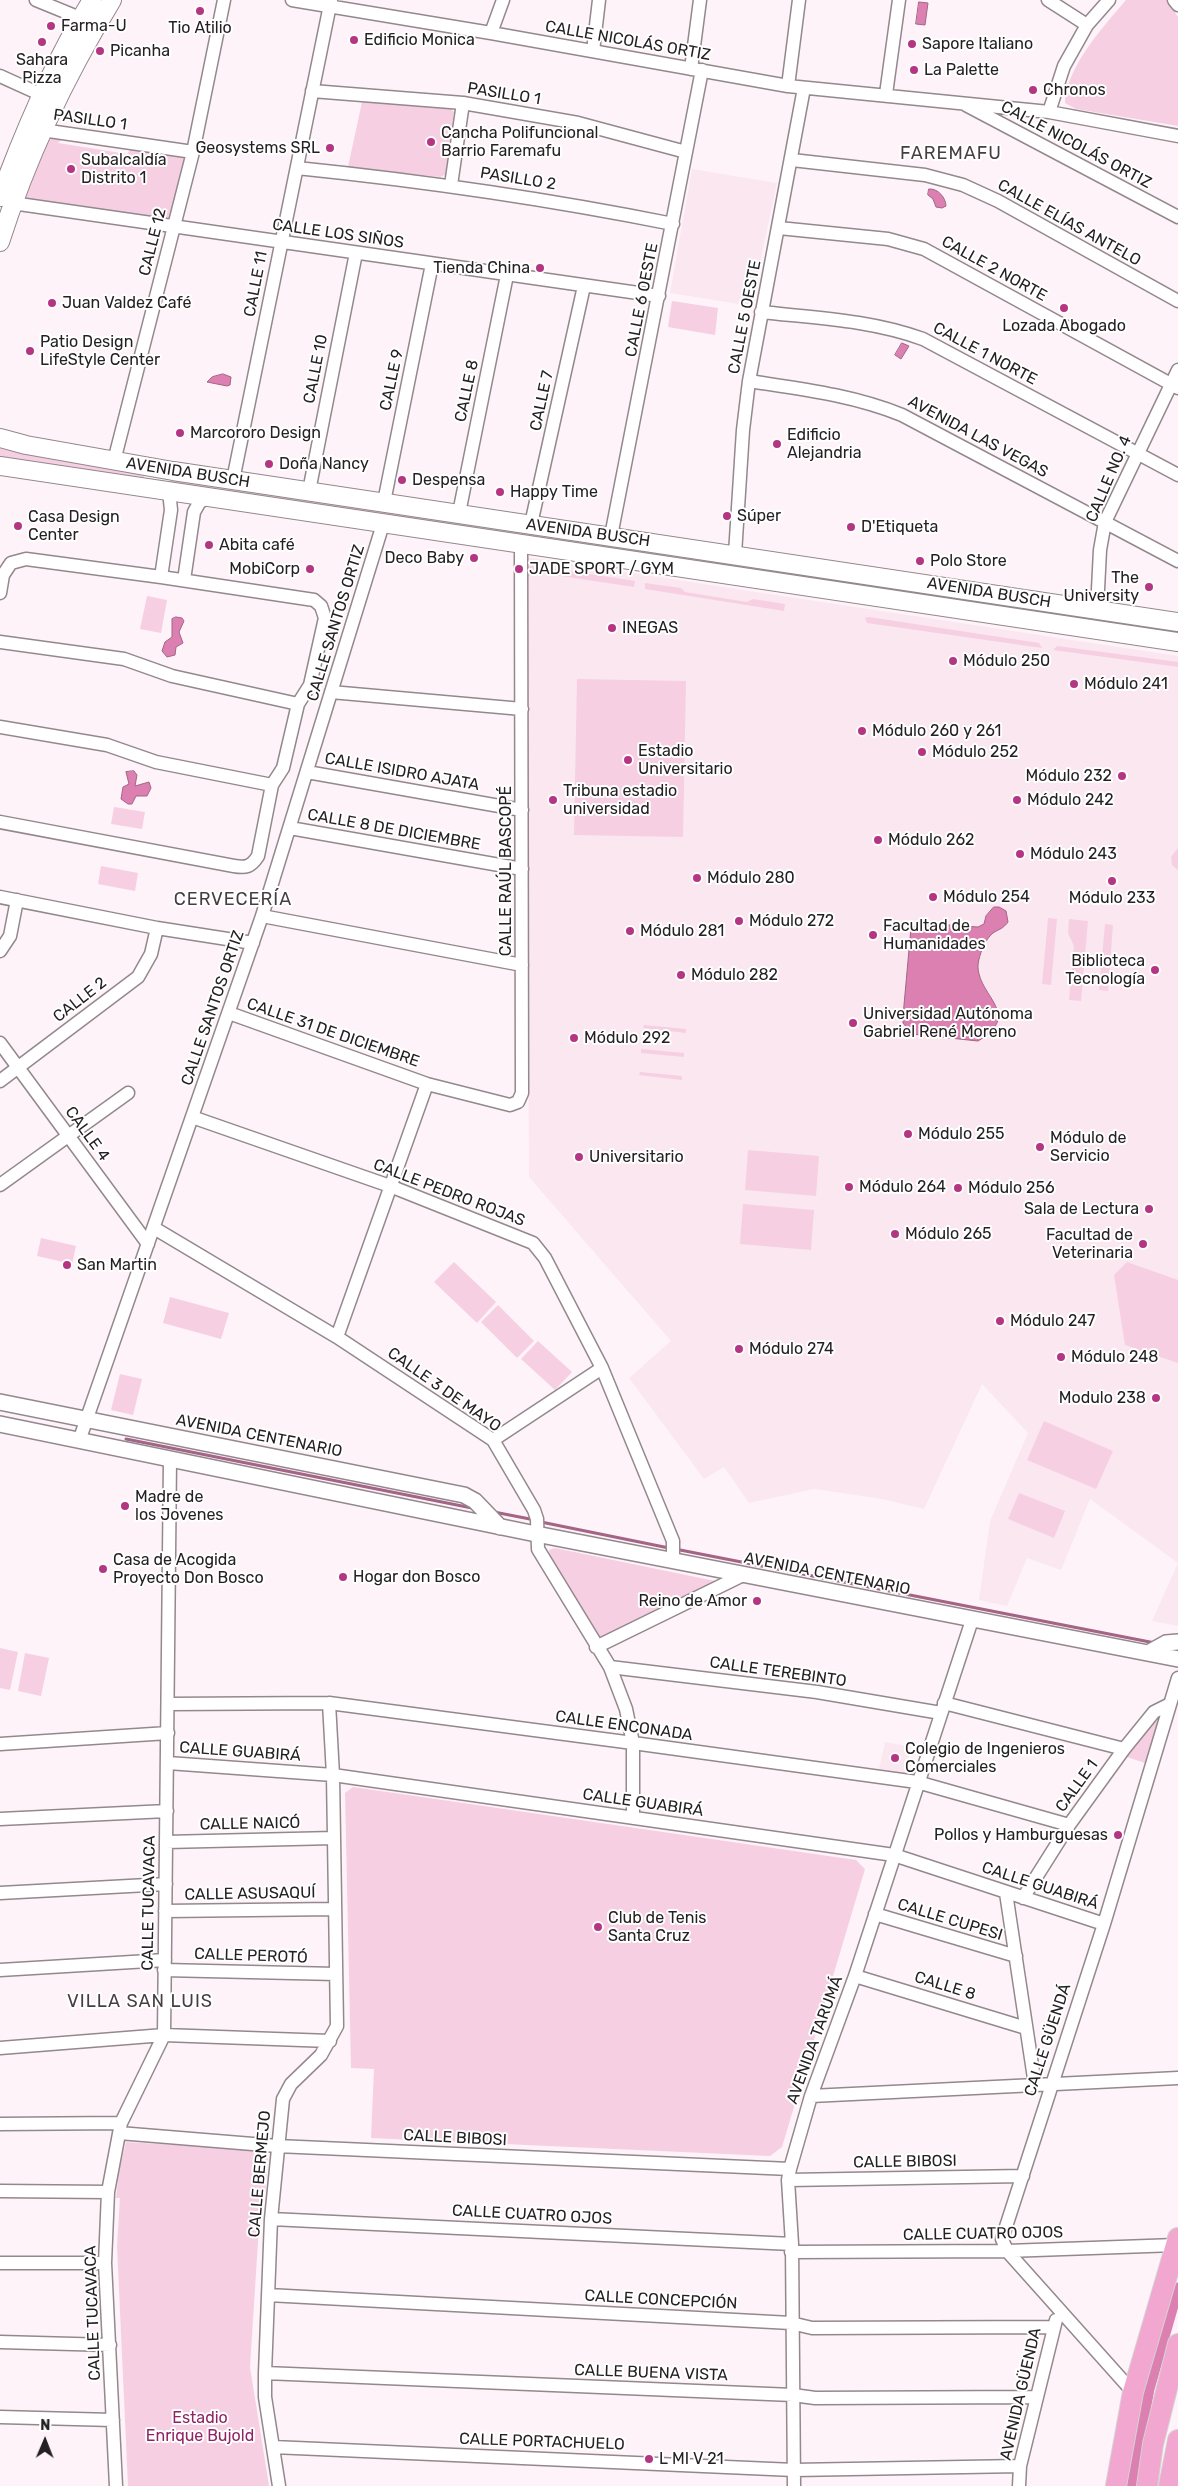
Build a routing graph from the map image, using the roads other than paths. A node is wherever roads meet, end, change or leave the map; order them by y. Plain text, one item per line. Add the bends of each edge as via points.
1 (36, 0) edge
2 (104, 0) edge
3 (112, 0) edge
4 (224, 0) edge
5 (292, 0) edge
6 (502, 0) edge
7 (600, 0) edge
8 (700, 0) edge
9 (799, 0) edge
10 (899, 0) edge
11 (1048, 0) edge
12 (1109, 0) edge
13 (1174, 0) edge
14 (330, 3) edge
15 (1178, 5) edge
16 (84, 10) edge
17 (1087, 25) junction
18 (492, 33) junction
19 (87, 40) junction
20 (593, 51) junction
21 (697, 70) junction
22 (0, 76) edge
23 (788, 86) junction
24 (804, 88) junction
25 (312, 91) junction
26 (886, 94) junction
27 (42, 95) junction
28 (959, 101) junction
29 (463, 103) junction
30 (1049, 112) junction
31 (42, 130) junction
32 (1178, 136) edge
33 (193, 152) junction
34 (686, 152) junction
35 (792, 160) junction
36 (6, 163) edge
37 (297, 168) junction
38 (452, 185) junction
39 (6, 200) edge
40 (0, 216) edge
41 (1178, 217) edge
42 (673, 224) junction
43 (174, 227) junction
44 (779, 228) junction
45 (0, 242) edge
46 (282, 242) junction
47 (356, 253) junction
48 (432, 264) junction
49 (507, 275) junction
50 (584, 286) junction
51 (659, 296) junction
52 (1178, 301) edge
53 (761, 312) junction
54 (1178, 370) edge
55 (749, 381) junction
56 (1174, 386) edge
57 (0, 438) edge
58 (1136, 454) junction
59 (114, 461) junction
60 (0, 466) edge
61 (145, 466) junction
62 (173, 471) junction
63 (1178, 475) edge
64 (233, 480) junction
65 (143, 487) junction
66 (169, 491) junction
67 (309, 491) junction
68 (207, 497) junction
69 (384, 502) junction
70 (458, 513) junction
71 (1104, 522) junction
72 (383, 524) junction
73 (531, 524) junction
74 (611, 536) junction
75 (521, 545) junction
76 (675, 545) junction
77 (735, 554) junction
78 (1178, 561) edge
79 (672, 568) junction
80 (161, 576) junction
81 (184, 580) junction
82 (0, 593) edge
83 (1097, 609) junction
84 (1178, 622) edge
85 (0, 642) edge
86 (1178, 642) edge
87 (331, 692) junction
88 (298, 704) junction
89 (522, 709) junction
90 (0, 726) edge
91 (307, 772) junction
92 (272, 785) junction
93 (522, 810) junction
94 (0, 822) edge
95 (290, 828) junction
96 (522, 869) junction
97 (0, 896) edge
98 (17, 900) junction
99 (262, 916) junction
100 (157, 928) junction
101 (253, 943) junction
102 (0, 951) edge
103 (522, 965) junction
104 (228, 1013) junction
105 (0, 1044) edge
106 (18, 1068) junction
107 (0, 1081) edge
108 (427, 1084) junction
109 (128, 1093) dead end
110 (192, 1117) junction
111 (68, 1135) junction
112 (0, 1185) edge
113 (390, 1186) junction
114 (154, 1228) junction
115 (148, 1244) junction
116 (337, 1337) junction
117 (602, 1368) junction
118 (0, 1402) edge
119 (87, 1419) junction
120 (0, 1424) edge
121 (493, 1440) junction
122 (79, 1441) junction
123 (170, 1459) junction
124 (536, 1526) junction
125 (500, 1527) junction
126 (673, 1551) junction
127 (743, 1575) junction
128 (972, 1620) junction
129 (1162, 1646) edge
130 (596, 1647) junction
131 (1178, 1658) edge
132 (610, 1667) junction
133 (1178, 1678) edge
134 (329, 1703) junction
135 (168, 1704) junction
136 (1170, 1704) junction
137 (942, 1708) junction
138 (168, 1733) junction
139 (633, 1743) junction
140 (0, 1744) edge
141 (1124, 1749) junction
142 (168, 1763) junction
143 (333, 1774) junction
144 (917, 1782) junction
145 (167, 1811) junction
146 (633, 1818) junction
147 (0, 1819) edge
148 (1069, 1825) junction
149 (334, 1838) junction
150 (166, 1842) junction
151 (894, 1856) junction
152 (166, 1884) junction
153 (0, 1893) edge
154 (1006, 1893) junction
155 (1023, 1898) junction
156 (335, 1909) junction
157 (165, 1911) junction
158 (875, 1914) junction
159 (1104, 1924) junction
160 (1016, 1956) junction
161 (165, 1965) junction
162 (0, 1970) edge
163 (336, 1974) junction
164 (855, 1976) junction
165 (1026, 2028) junction
166 (164, 2036) junction
167 (330, 2041) junction
168 (0, 2048) edge
169 (1178, 2078) edge
170 (1050, 2084) junction
171 (1035, 2085) junction
172 (811, 2096) junction
173 (0, 2124) edge
174 (120, 2128) junction
175 (277, 2146) junction
176 (789, 2174) junction
177 (1023, 2176) junction
178 (0, 2191) edge
179 (108, 2192) junction
180 (271, 2219) junction
181 (1177, 2242) edge
182 (792, 2248) junction
183 (1007, 2251) junction
184 (0, 2263) edge
185 (105, 2263) junction
186 (268, 2295) junction
187 (1060, 2312) junction
188 (791, 2323) junction
189 (1053, 2327) junction
190 (0, 2342) edge
191 (1178, 2344) edge
192 (110, 2345) junction
193 (265, 2373) junction
194 (1130, 2382) junction
195 (1178, 2390) edge
196 (793, 2395) junction
197 (1036, 2397) junction
198 (0, 2417) edge
199 (113, 2420) junction
200 (1178, 2440) edge
201 (272, 2447) junction
202 (1020, 2466) junction
203 (794, 2470) junction
204 (116, 2486) edge
205 (279, 2486) edge
206 (794, 2486) edge
207 (1019, 2486) edge
208 (1116, 2486) edge
209 (1147, 2486) edge
210 (1157, 2486) edge
211 (1169, 2486) edge

1 - 16 street
2 - 19 main road via 89,28
3 - 19 main road
4 - 33 street, CALLE 12
5 - 14 street, CALLE NICOLÁS ORTIZ
6 - 18 street
7 - 20 street
8 - 21 street, CALLE 6 OESTE
9 - 23 street
10 - 26 street
11 - 17 street
12 - 17 street
13 - 15 street
14 - 18 street, CALLE NICOLÁS ORTIZ
14 - 25 street, CALLE 11
16 - 27 main road
16 - 31 main road via 76,40 36,116
17 - 30 street via 1064,66
18 - 20 street, CALLE NICOLÁS ORTIZ
19 - 31 main road
20 - 21 street, CALLE NICOLÁS ORTIZ
21 - 23 street, CALLE NICOLÁS ORTIZ
21 - 34 street, CALLE 6 OESTE
22 - 27 street
23 - 24 street, CALLE NICOLÁS ORTIZ
24 - 26 street, CALLE NICOLÁS ORTIZ
24 - 35 street, CALLE 5 OESTE
25 - 29 street, PASILLO 1
25 - 37 street, CALLE 11
26 - 28 street, CALLE NICOLÁS ORTIZ
27 - 36 main road
28 - 30 street, CALLE NICOLÁS ORTIZ
28 - 41 street, CALLE NICOLÁS ORTIZ
29 - 34 street, PASILLO 1 via 578,123
29 - 38 street
30 - 32 street, CALLE NICOLÁS ORTIZ
31 - 33 street, PASILLO 1
31 - 39 main road
33 - 43 street, CALLE 12
34 - 42 street, CALLE 6 OESTE
35 - 44 street, CALLE 5 OESTE
35 - 52 street, CALLE ELÍAS ANTELO via 925,175 963,185
36 - 39 main road
36 - 40 main road via 13,178
37 - 38 street, PASILLO 2
37 - 46 street, CALLE 11
38 - 42 street, PASILLO 2 via 564,202
39 - 43 street, CALLE LOS SIÑOS
39 - 45 main road
42 - 51 street, CALLE 6 OESTE
43 - 46 street, CALLE LOS SIÑOS
43 - 59 street, CALLE 12
44 - 53 street, CALLE 5 OESTE
44 - 56 street, CALLE 2 NORTE via 888,239 924,249
46 - 47 street, CALLE LOS SIÑOS
46 - 64 street, CALLE 11
47 - 48 street, CALLE LOS SIÑOS
47 - 67 street, CALLE 10
48 - 49 street, CALLE LOS SIÑOS
48 - 69 street, CALLE 9
49 - 50 street, CALLE LOS SIÑOS
49 - 70 street, CALLE 8
50 - 51 street, CALLE LOS SIÑOS
50 - 73 street, CALLE 7
51 - 74 street, CALLE 6 OESTE
53 - 55 street, CALLE 5 OESTE
53 - 58 street, CALLE 1 NORTE via 862,322 923,339
54 - 56 street, CALLE NO. 4
55 - 71 street, AVENIDA LAS VEGAS via 845,397 885,408
55 - 77 street, CALLE 5 OESTE
56 - 58 street, CALLE NO. 4
57 - 59 main road, AVENIDA BUSCH
58 - 63 street, CALLE 1 NORTE
58 - 71 street, CALLE NO. 4
59 - 61 main road, AVENIDA BUSCH
60 - 65 main road, AVENIDA BUSCH
61 - 62 main road, AVENIDA BUSCH
61 - 65 main road via 151,479
62 - 64 main road, AVENIDA BUSCH
62 - 66 main road via 166,481
64 - 67 main road, AVENIDA BUSCH
65 - 66 main road, AVENIDA BUSCH
66 - 68 main road, AVENIDA BUSCH
66 - 80 street via 171,510
67 - 69 main road, AVENIDA BUSCH
68 - 72 main road, AVENIDA BUSCH
68 - 81 street via 194,512
69 - 70 main road, AVENIDA BUSCH
70 - 73 main road, AVENIDA BUSCH
71 - 78 street, AVENIDA LAS VEGAS
71 - 83 street, CALLE NO. 4
72 - 75 main road, AVENIDA BUSCH
72 - 87 street, CALLE SANTOS ORTIZ
73 - 74 main road, AVENIDA BUSCH
74 - 76 main road, AVENIDA BUSCH
75 - 79 main road, AVENIDA BUSCH
75 - 89 street, CALLE RAÚL BASCOPÉ
76 - 77 main road, AVENIDA BUSCH
76 - 79 main road
77 - 83 main road, AVENIDA BUSCH
79 - 86 main road, AVENIDA BUSCH
80 - 81 street
80 - 82 street via 18,560 6,568
81 - 88 street via 314,600 321,606 325,618 310,685
83 - 84 main road, AVENIDA BUSCH
85 - 88 street via 124,659 172,676
87 - 89 street
87 - 91 street, CALLE SANTOS ORTIZ
88 - 92 street via 283,768
89 - 93 street, CALLE RAÚL BASCOPÉ
90 - 92 street via 106,745 156,762
91 - 93 street, CALLE ISIDRO AJATA
91 - 95 street, CALLE SANTOS ORTIZ
92 - 94 street via 258,856 246,868
93 - 96 street, CALLE RAÚL BASCOPÉ
95 - 96 street, CALLE 8 DE DICIEMBRE
95 - 99 street, CALLE SANTOS ORTIZ
96 - 103 street, CALLE RAÚL BASCOPÉ
97 - 98 street
98 - 100 street
98 - 102 street via 10,936
99 - 101 street, CALLE SANTOS ORTIZ
99 - 103 street
100 - 101 street
100 - 106 street, CALLE 2 via 151,954 138,977
101 - 104 street, CALLE SANTOS ORTIZ
103 - 108 street, CALLE RAÚL BASCOPÉ via 522,1092 518,1102 510,1105
104 - 108 street, CALLE 31 DE DICIEMBRE
104 - 110 street, CALLE SANTOS ORTIZ
105 - 106 street, CALLE 4
106 - 107 street, CALLE 2
106 - 111 street, CALLE 4
108 - 113 street
109 - 111 street
110 - 113 street, CALLE PEDRO ROJAS
110 - 114 street, CALLE SANTOS ORTIZ
111 - 112 street
111 - 115 street, CALLE 4
113 - 116 street
113 - 117 street, CALLE PEDRO ROJAS via 533,1243 545,1258
114 - 115 street, CALLE SANTOS ORTIZ
114 - 116 street, CALLE 3 DE MAYO
115 - 119 street, CALLE SANTOS ORTIZ
116 - 121 street, CALLE 3 DE MAYO
117 - 121 street
117 - 126 street, CALLE PEDRO ROJAS
118 - 119 street, AVENIDA CENTENARIO
119 - 122 street, CALLE SANTOS ORTIZ
119 - 125 street, AVENIDA CENTENARIO via 464,1495 475,1501
120 - 122 street, AVENIDA CENTENARIO
121 - 124 street, CALLE 3 DE MAYO
122 - 123 street, AVENIDA CENTENARIO
123 - 125 street, AVENIDA CENTENARIO
123 - 135 street, CALLE TUCAVACA
124 - 125 street, AVENIDA CENTENARIO
124 - 126 street, AVENIDA CENTENARIO
124 - 130 street, CALLE 3 DE MAYO via 538,1549
126 - 127 street, AVENIDA CENTENARIO
127 - 128 street, AVENIDA CENTENARIO
127 - 130 street
128 - 129 street, AVENIDA CENTENARIO
128 - 137 street, AVENIDA TARUMÁ
129 - 131 street, AVENIDA CENTENARIO
130 - 132 street, CALLE 3 DE MAYO
132 - 137 street, CALLE TEREBINTO
132 - 139 street, CALLE 3 DE MAYO via 626,1709
133 - 136 street, CALLE GÜENDÁ
134 - 135 street, CALLE ENCONADA
134 - 139 street, CALLE ENCONADA
134 - 143 street, CALLE BERMEJO
135 - 138 street, CALLE TUCAVACA
136 - 141 street, CALLE 1 via 1154,1712
136 - 159 street, CALLE GÜENDÁ
137 - 141 street, CALLE TEREBINTO
137 - 144 street, AVENIDA TARUMÁ
138 - 140 street
138 - 142 street, CALLE TUCAVACA
139 - 144 street, CALLE ENCONADA
139 - 146 street, CALLE 3 DE MAYO
141 - 148 street, CALLE 1
142 - 143 street, CALLE GUABIRÁ
142 - 145 street, CALLE TUCAVACA
143 - 146 street, CALLE GUABIRÁ
143 - 149 street, CALLE BERMEJO
144 - 148 street, CALLE ENCONADA
144 - 151 street, AVENIDA TARUMÁ
145 - 147 street
145 - 150 street, CALLE TUCAVACA
146 - 151 street, CALLE GUABIRÁ
148 - 155 street, CALLE 1
149 - 150 street, CALLE NAICÓ
149 - 156 street, CALLE BERMEJO
150 - 152 street, CALLE TUCAVACA
151 - 154 street, CALLE GUABIRÁ
151 - 158 street, AVENIDA TARUMÁ
152 - 153 street, CALLE ASUSAQUÍ
152 - 157 street, CALLE TUCAVACA
154 - 155 street, CALLE GUABIRÁ
154 - 160 street
155 - 159 street, CALLE GUABIRÁ
156 - 157 street, CALLE ASUSAQUÍ
156 - 163 street, CALLE BERMEJO
157 - 161 street, CALLE TUCAVACA
158 - 160 street, CALLE CUPESI
158 - 164 street, AVENIDA TARUMÁ
159 - 170 street, CALLE GÜENDÁ
160 - 165 street
161 - 162 street, CALLE PEROTÓ
161 - 163 street, CALLE PEROTÓ
161 - 166 street, CALLE TUCAVACA
163 - 167 street, CALLE BERMEJO via 337,2026
164 - 165 street, CALLE 8
164 - 172 street, AVENIDA TARUMÁ
165 - 171 street
166 - 167 street
166 - 168 street
166 - 174 street, CALLE TUCAVACA
167 - 175 street, CALLE BERMEJO via 283,2099
169 - 170 street
170 - 171 street
170 - 177 street, CALLE GÜENDÁ
171 - 172 street
172 - 176 street, AVENIDA TARUMÁ
173 - 174 street, CALLE BIBOSI
174 - 175 street, CALLE BIBOSI
174 - 179 street, CALLE TUCAVACA
175 - 176 street, CALLE BIBOSI
175 - 180 street, CALLE BERMEJO
176 - 177 street, CALLE BIBOSI
176 - 182 street, AVENIDA TARUMÁ
177 - 183 street, CALLE GÜENDÁ via 1002,2239
178 - 179 street
179 - 185 street, CALLE TUCAVACA
180 - 182 street, CALLE CUATRO OJOS
180 - 186 street, CALLE BERMEJO
181 - 183 street, CALLE CUATRO OJOS
181 - 194 main road
182 - 183 street, CALLE CUATRO OJOS
182 - 188 street, AVENIDA TARUMÁ
183 - 187 street
184 - 185 street
185 - 192 street, CALLE TUCAVACA
186 - 188 street, CALLE CONCEPCIÓN
186 - 193 street, CALLE BERMEJO
187 - 189 street, AVENIDA GÜENDA
187 - 194 street
188 - 189 street, CALLE CONCEPCIÓN via 812,2328
188 - 196 street, AVENIDA TARUMÁ
189 - 197 street, AVENIDA GÜENDA
190 - 192 street
191 - 209 main road via 1153,2444
192 - 199 street, CALLE TUCAVACA
193 - 196 street, CALLE BUENA VISTA
193 - 201 street, CALLE BERMEJO
194 - 208 main road
195 - 210 main road via 1160,2459
196 - 197 street, CALLE BUENA VISTA via 815,2398
196 - 203 street, AVENIDA TARUMÁ
197 - 202 street, AVENIDA GÜENDA
198 - 199 street
199 - 204 street, CALLE TUCAVACA
200 - 211 main road
201 - 203 street, CALLE PORTACHUELO
201 - 205 street, CALLE BERMEJO
202 - 203 street, CALLE PORTACHUELO
202 - 207 street, AVENIDA GÜENDA
203 - 206 street, AVENIDA TARUMÁ

